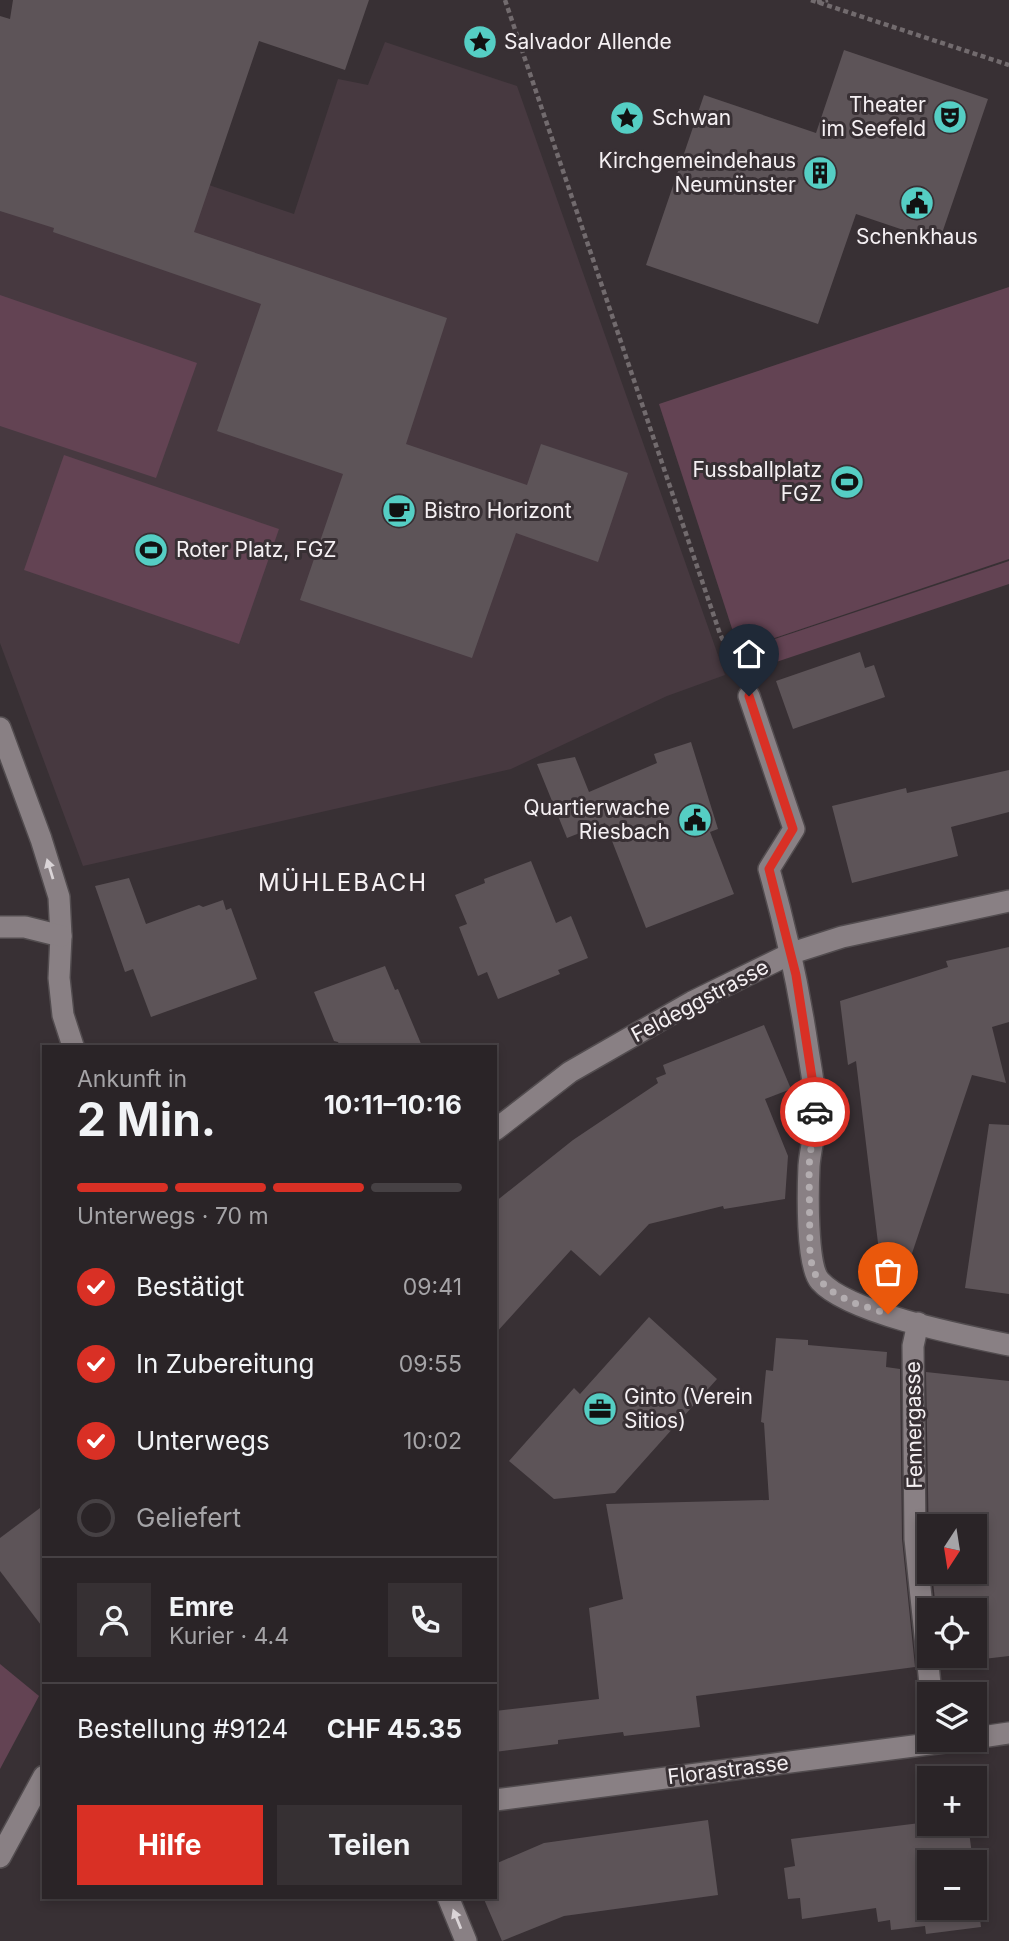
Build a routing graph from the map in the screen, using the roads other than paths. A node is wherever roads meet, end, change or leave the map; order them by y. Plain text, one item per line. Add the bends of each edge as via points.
1 (749, 696) road end
2 (0, 728) edge
3 (1009, 901) edge
4 (0, 927) edge
5 (61, 936) junction
6 (792, 953) junction
7 (73, 1045) edge
8 (497, 1128) edge
9 (918, 1323) junction
10 (1009, 1345) edge
11 (930, 1682) edge
12 (1009, 1733) edge
13 (987, 1736) edge
14 (917, 1744) edge
15 (42, 1780) edge
16 (497, 1800) edge
17 (0, 1857) edge
18 (449, 1899) edge
19 (466, 1941) edge

1 - 6 street via 793,829 769,869
5 -> 2 street via 59,897
3 - 6 street, Feldeggstrasse via 842,937
4 - 5 street via 25,927
5 - 7 street via 59,978
6 - 8 street, Feldeggstrasse via 692,1002 570,1072
6 - 9 street via 815,1097 809,1166 813,1271 833,1292 851,1302
9 - 10 street
9 - 11 street, Fennergasse via 913,1346 915,1539
12 - 13 street
14 - 16 street, Florastrasse
15 - 17 street
19 -> 18 street

